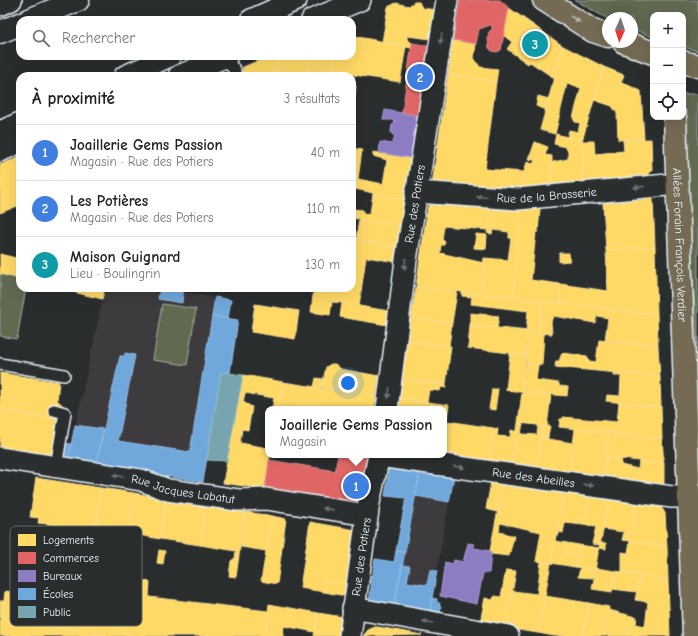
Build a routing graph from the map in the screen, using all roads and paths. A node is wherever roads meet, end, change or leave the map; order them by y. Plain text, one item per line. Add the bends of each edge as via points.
1 (11, 0) edge
2 (78, 0) edge
3 (296, 0) edge
4 (360, 0) edge
5 (447, 0) edge
6 (544, 0) edge
7 (0, 5) edge
8 (312, 13) edge
9 (39, 16) edge
10 (260, 16) edge
11 (16, 26) edge
12 (0, 32) edge
13 (602, 34) edge
14 (638, 47) edge
15 (650, 52) edge
16 (161, 60) edge
17 (218, 60) edge
18 (227, 60) edge
19 (686, 63) edge
20 (698, 66) edge
21 (134, 72) edge
22 (189, 72) edge
23 (235, 72) edge
24 (675, 120) edge
25 (16, 125) edge
26 (0, 132) edge
27 (16, 144) edge
28 (0, 151) edge
29 (678, 184) junction
30 (416, 192) junction
31 (0, 364) edge
32 (64, 375) dead end
33 (387, 406) edge
34 (54, 410) dead end
35 (0, 458) edge
36 (378, 458) edge
37 (400, 458) edge
38 (56, 466) junction
39 (688, 497) junction
40 (367, 515) junction
41 (353, 608) junction
42 (350, 636) edge
43 (508, 636) edge
44 (694, 636) edge

1 - 7 street
2 - 9 main road
3 - 10 street
4 - 8 street
5 -> 30 street, Rue des Potiers
6 -> 13 main road
11 - 12 main road
14 - 15 main road
16 - 21 street
17 - 22 street
18 - 23 lane
19 - 20 main road
24 - 29 main road, Allées Forain François Verdier
25 - 26 street
27 - 28 street
29 -> 30 street, Rue de la Brasserie via 518,199
29 - 39 main road, Allées Forain François Verdier
30 -> 33 street, Rue des Potiers via 391,361
31 - 32 lane
34 - 38 lane via 65,413
35 - 38 street, Rue Jacques Labatut
36 - 40 street, Rue des Potiers
37 -> 39 street, Rue des Abeilles via 672,497
40 -> 38 street, Rue Jacques Labatut via 266,499 238,500 168,490 141,480
39 - 44 main road, Allées Forain François Verdier
40 - 41 street, Rue des Potiers
41 - 42 street, Rue des Potiers
43 -> 41 street

